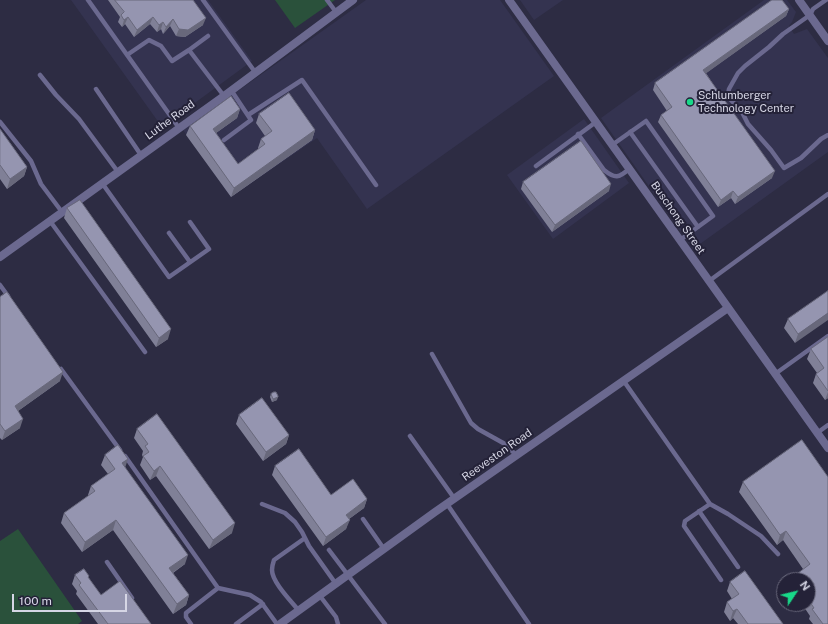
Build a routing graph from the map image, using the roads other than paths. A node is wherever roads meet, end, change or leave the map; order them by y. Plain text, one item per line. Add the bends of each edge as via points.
1 (88, 0) edge
2 (203, 0) edge
3 (327, 0) edge
4 (353, 0) edge
5 (509, 0) edge
6 (799, 0) edge
7 (826, 0) edge
8 (336, 12) junction
9 (810, 15) junction
10 (208, 36) dead end
11 (828, 41) edge
12 (189, 50) junction
13 (127, 55) junction
14 (255, 72) junction
15 (40, 75) dead end
16 (96, 89) dead end
17 (231, 90) junction
18 (224, 96) junction
19 (248, 116) junction
20 (0, 122) edge
21 (596, 122) junction
22 (179, 128) junction
23 (630, 132) junction
24 (578, 134) junction
25 (828, 135) edge
26 (224, 140) dead end
27 (612, 144) junction
28 (141, 155) junction
29 (536, 166) dead end
30 (629, 169) junction
31 (118, 172) junction
32 (102, 183) junction
33 (376, 185) dead end
34 (828, 194) edge
35 (62, 212) junction
36 (50, 221) junction
37 (190, 222) dead end
38 (698, 227) junction
39 (169, 233) dead end
40 (680, 240) junction
41 (0, 257) edge
42 (190, 262) junction
43 (709, 281) junction
44 (0, 285) edge
45 (10, 299) edge
46 (728, 308) junction
47 (828, 336) edge
48 (145, 352) dead end
49 (432, 354) dead end
50 (60, 367) edge
51 (775, 374) junction
52 (624, 380) junction
53 (828, 425) edge
54 (817, 433) junction
55 (410, 436) dead end
56 (828, 448) edge
57 (516, 455) junction
58 (454, 498) junction
59 (262, 504) dead end
60 (447, 504) junction
61 (710, 504) junction
62 (699, 511) junction
63 (363, 519) dead end
64 (305, 538) junction
65 (384, 549) junction
66 (329, 550) dead end
67 (778, 554) dead end
68 (107, 562) dead end
69 (738, 567) dead end
70 (348, 576) junction
71 (721, 580) dead end
72 (336, 584) junction
73 (218, 588) junction
74 (320, 596) junction
75 (263, 604) junction
76 (138, 605) edge
77 (299, 611) junction
78 (191, 624) edge
79 (236, 624) edge
80 (277, 624) edge
81 (280, 624) edge
82 (338, 624) edge
83 (385, 624) edge
84 (529, 624) edge

1 - 13 lane
2 - 14 lane
3 - 8 lane
4 - 8 street, Luthe Road
5 - 21 street, Buschong Street
6 - 9 street
7 - 9 lane via 813,9
8 - 14 street, Luthe Road
9 - 11 street
9 - 25 lane via 745,66 738,73 728,95 784,168 801,158
10 - 12 lane
12 - 13 lane via 172,61 161,46 149,40
12 - 18 lane
13 - 22 lane
14 - 17 street, Luthe Road
15 - 31 lane via 79,119
16 - 28 lane
17 - 18 street, Luthe Road
17 - 19 lane
18 - 22 street, Luthe Road
19 - 26 lane via 251,120
19 - 33 lane via 302,80
20 - 35 lane via 31,161 41,184
21 - 24 lane
21 - 27 street, Buschong Street
22 - 28 street, Luthe Road
23 - 27 lane
23 - 38 lane
23 - 38 lane via 646,121 713,216
24 - 29 lane
24 - 30 lane via 604,170 612,176 622,175
27 - 30 street, Buschong Street
28 - 31 street, Luthe Road
30 - 40 street, Buschong Street
31 - 32 street, Luthe Road
32 - 35 street, Luthe Road
32 - 42 lane via 169,277
34 - 43 lane
35 - 36 street, Luthe Road
36 - 41 street, Luthe Road
36 - 48 lane
37 - 42 lane via 209,249
38 - 40 lane
39 - 42 lane
40 - 43 street, Buschong Street
43 - 46 street, Buschong Street
44 - 45 lane
46 - 51 street, Buschong Street
46 - 52 street, Reeveston Road
47 - 51 lane
49 - 57 lane via 471,423 505,444
50 - 73 lane
51 - 54 street, Buschong Street
52 - 57 street, Reeveston Road
52 - 61 lane
53 - 54 lane
54 - 56 street, Buschong Street
55 - 58 lane
57 - 58 street, Reeveston Road
58 - 60 street, Reeveston Road
59 - 64 lane via 285,513 295,522
60 - 65 street, Reeveston Road
60 - 84 lane
61 - 62 lane
61 - 67 lane via 761,536
62 - 69 lane
62 - 71 lane via 685,521 684,526
63 - 65 lane
64 - 72 lane
64 - 77 lane via 274,560 272,570 276,581
65 - 70 street, Reeveston Road
66 - 70 lane
68 - 76 lane
70 - 72 street, Reeveston Road
70 - 83 lane
72 - 74 street, Reeveston Road
73 - 75 lane via 250,595
73 - 78 lane via 186,613
74 - 77 street, Reeveston Road
74 - 82 lane via 336,617
75 - 79 lane
75 - 80 lane
77 - 81 street, Reeveston Road

